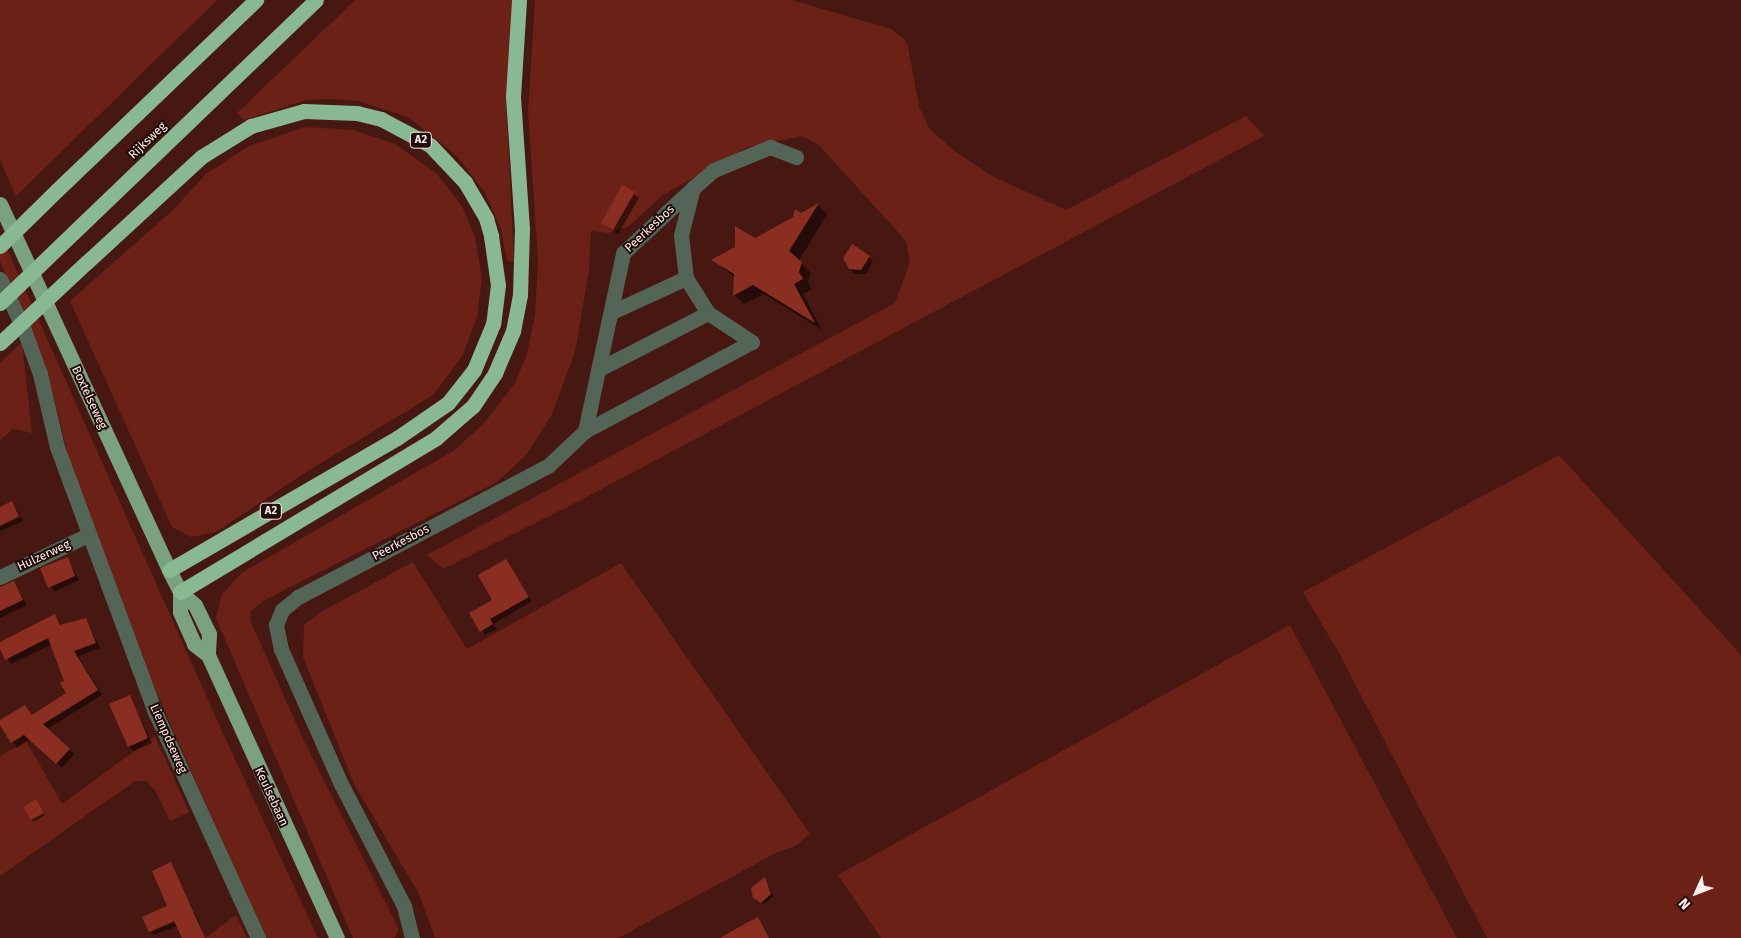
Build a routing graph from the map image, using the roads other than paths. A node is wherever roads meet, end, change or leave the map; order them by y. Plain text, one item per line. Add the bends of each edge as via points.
1 (256, 0) edge
2 (316, 0) edge
3 (519, 0) edge
4 (796, 157) dead end
5 (693, 188) junction
6 (0, 204) edge
7 (0, 246) edge
8 (686, 278) junction
9 (0, 279) edge
10 (0, 303) edge
11 (612, 312) junction
12 (708, 313) junction
13 (0, 343) edge
14 (601, 368) junction
15 (585, 431) junction
16 (88, 535) junction
17 (169, 570) junction
18 (0, 577) edge
19 (180, 592) junction
20 (208, 655) joint
21 (258, 938) edge
22 (337, 938) edge
23 (412, 938) edge

1 - 7 highway, bridge
2 - 10 highway, Rijksweg, bridge
3 - 19 highway, A2 via 513,96 522,229 520,295 513,331 495,373 473,406 436,438
4 - 5 street, Peerkesbos via 770,147 714,170
5 - 8 street via 681,235
5 - 11 street, Peerkesbos via 623,253
6 - 17 main road, Boxtelseweg
8 - 11 street
8 - 12 street
9 - 16 street via 40,374 57,447
11 - 14 street, Peerkesbos
12 - 14 street
12 - 15 street via 752,342
13 - 17 highway, A2, bridge via 201,157 251,126 304,111 357,113 381,119 404,128 430,145 465,182 486,218 498,285 493,324 474,370 448,403 397,438
14 - 15 street, Peerkesbos
15 - 23 street, Peerkesbos via 549,465 298,597 282,610 276,625 281,649 341,784 404,906
16 - 18 street, Hulzerweg
16 - 21 street, Liempdseweg via 156,714
17 - 19 main road, Boxtelseweg
19 - 20 main road, Boxtelseweg via 180,612 194,644
20 - 22 main road, Keulsebaan

